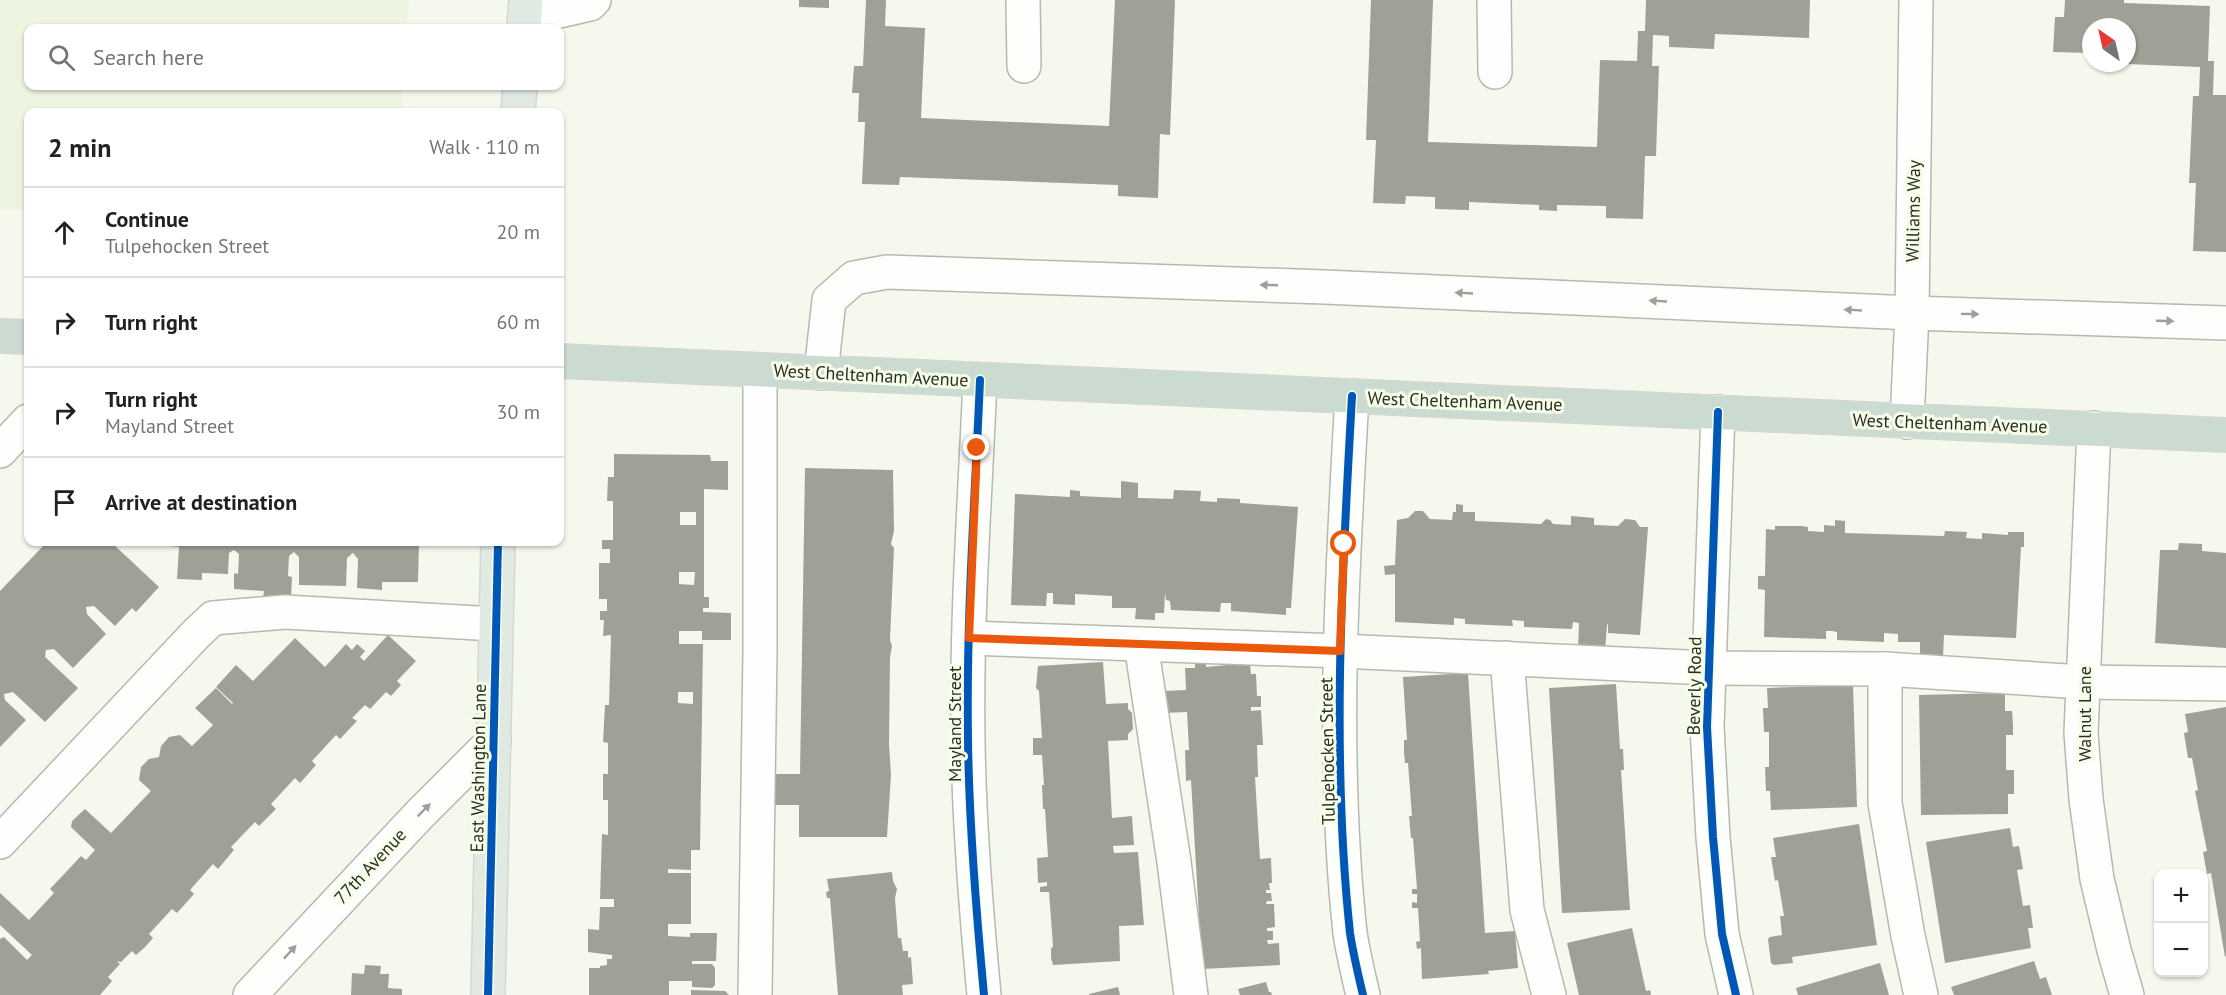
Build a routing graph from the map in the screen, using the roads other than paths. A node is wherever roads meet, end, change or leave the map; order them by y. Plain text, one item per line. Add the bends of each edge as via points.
1 (594, 0) edge
2 (1023, 0) edge
3 (1494, 0) edge
4 (1916, 0) edge
5 (525, 16) edge
6 (1024, 66) dead end
7 (1495, 72) dead end
8 (520, 90) edge
9 (518, 108) edge
10 (1912, 313) junction
11 (2226, 323) edge
12 (0, 336) edge
13 (24, 337) edge
14 (564, 361) edge
15 (760, 370) junction
16 (821, 373) junction
17 (980, 380) junction
18 (1352, 396) junction
19 (1719, 412) junction
20 (1907, 422) junction
21 (24, 425) edge
22 (2094, 428) junction
23 (2226, 435) edge
24 (0, 451) edge
25 (498, 546) edge
26 (495, 624) junction
27 (969, 638) junction
28 (1141, 644) junction
29 (1340, 651) junction
30 (1507, 658) junction
31 (1709, 668) junction
32 (1885, 669) junction
33 (2082, 682) junction
34 (2226, 684) edge
35 (494, 740) junction
36 (0, 842) edge
37 (250, 995) edge
38 (488, 995) edge
39 (755, 995) edge
40 (984, 995) edge
41 (1191, 995) edge
42 (1363, 995) edge
43 (1549, 995) edge
44 (1736, 995) edge
45 (1921, 995) edge
46 (2127, 995) edge

1 - 5 street
2 - 6 street
3 - 7 street
4 - 10 street, Williams Way
8 - 9 main road
10 -> 11 street
10 -> 16 street via 887,272 854,278 829,300
10 - 20 street, Williams Way
12 - 13 highway
14 - 15 highway, West Cheltenham Avenue
15 - 16 highway, West Cheltenham Avenue
15 - 39 street
16 - 17 highway, West Cheltenham Avenue
17 - 18 highway, West Cheltenham Avenue
17 - 27 street, Mayland Street
18 - 19 highway, West Cheltenham Avenue
18 - 29 street, Tulpehocken Street
19 - 20 highway, West Cheltenham Avenue
19 - 31 street, Beverly Road
20 - 22 highway, West Cheltenham Avenue
21 - 24 street
22 - 23 highway, West Cheltenham Avenue
22 - 33 street, Walnut Lane
25 - 26 main road, East Washington Lane
26 - 35 main road, East Washington Lane
26 - 36 street via 285,612 213,618
27 - 28 street
27 - 40 street, Mayland Street via 972,868
28 - 29 street
28 - 41 street
29 - 30 street
29 - 42 street, Tulpehocken Street via 1340,778 1350,934
30 - 31 street
30 - 43 street via 1527,910
31 - 32 street
31 - 44 street, Beverly Road via 1707,727 1713,837 1722,933
32 - 33 street
32 - 45 street via 1886,803
33 - 34 street
33 - 46 street, Walnut Lane via 2086,799 2097,879
37 -> 35 street, 77th Avenue
35 - 38 main road, East Washington Lane

